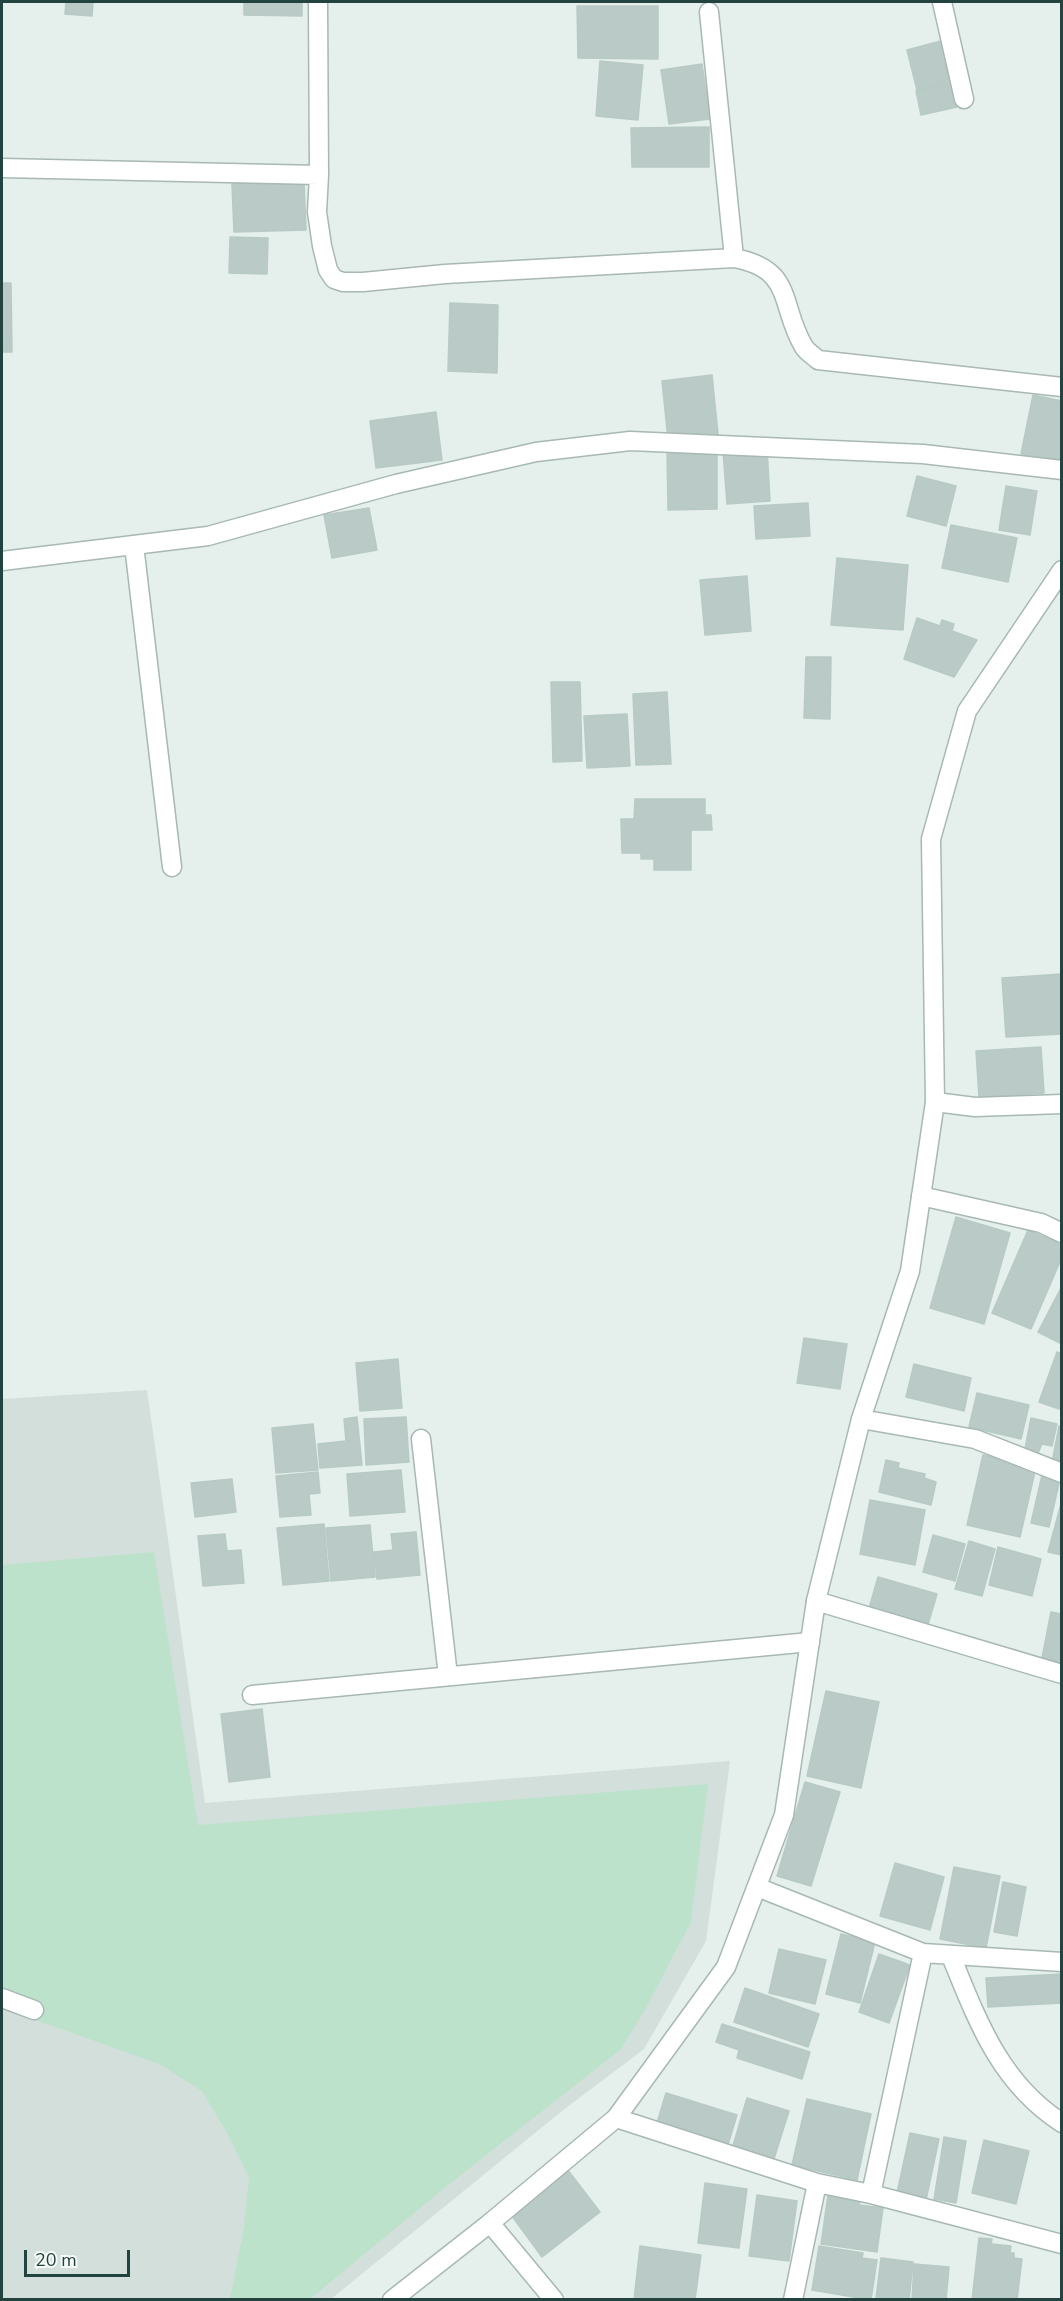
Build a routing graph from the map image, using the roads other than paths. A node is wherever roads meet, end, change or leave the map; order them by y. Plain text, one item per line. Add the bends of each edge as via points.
1 (318, 2) edge
2 (942, 2) edge
3 (710, 12) dead end
4 (964, 99) dead end
5 (2, 168) edge
6 (319, 175) junction
7 (734, 258) junction
8 (1062, 387) edge
9 (1062, 470) edge
10 (134, 545) junction
11 (2, 561) edge
12 (1062, 570) edge
13 (172, 867) dead end
14 (935, 1102) junction
15 (1062, 1104) edge
16 (921, 1196) junction
17 (1062, 1233) edge
18 (861, 1419) junction
19 (421, 1439) dead end
20 (1062, 1473) edge
21 (816, 1601) junction
22 (810, 1642) junction
23 (1062, 1674) edge
24 (448, 1676) junction
25 (252, 1695) dead end
26 (757, 1887) junction
27 (923, 1953) junction
28 (951, 1956) junction
29 (1062, 1962) edge
30 (2, 1998) edge
31 (34, 2010) dead end
32 (616, 2118) junction
33 (1062, 2123) edge
34 (817, 2183) junction
35 (871, 2194) junction
36 (490, 2223) junction
37 (1062, 2244) edge
38 (392, 2300) edge
39 (554, 2300) edge
40 (793, 2300) edge

1 - 6 street
2 - 4 street
3 - 7 street
5 - 6 street
6 - 7 street via 317,212 322,246 328,270 334,279 343,282
7 - 8 street via 755,262 773,274 784,292 805,349 818,360
9 - 10 street via 923,454 630,441 536,452 396,484 208,536
10 - 11 street
10 - 13 street
12 - 14 street via 967,711 932,839
14 - 15 street via 975,1107
14 - 16 street
16 - 17 street via 1041,1223
16 - 18 street via 910,1271
18 - 20 street via 975,1439
18 - 21 street
19 - 24 street
21 - 22 street
21 - 23 street
22 - 24 street
22 - 26 street via 784,1815
24 - 25 street
26 - 27 street
26 - 32 street via 726,1967
27 - 28 street
27 - 35 street
28 - 29 street
28 - 33 street via 979,2025 1010,2077 1048,2115
30 - 31 street
32 - 34 street
32 - 36 street
34 - 35 street
34 - 40 street
35 - 37 street
36 - 38 street
36 - 39 street

